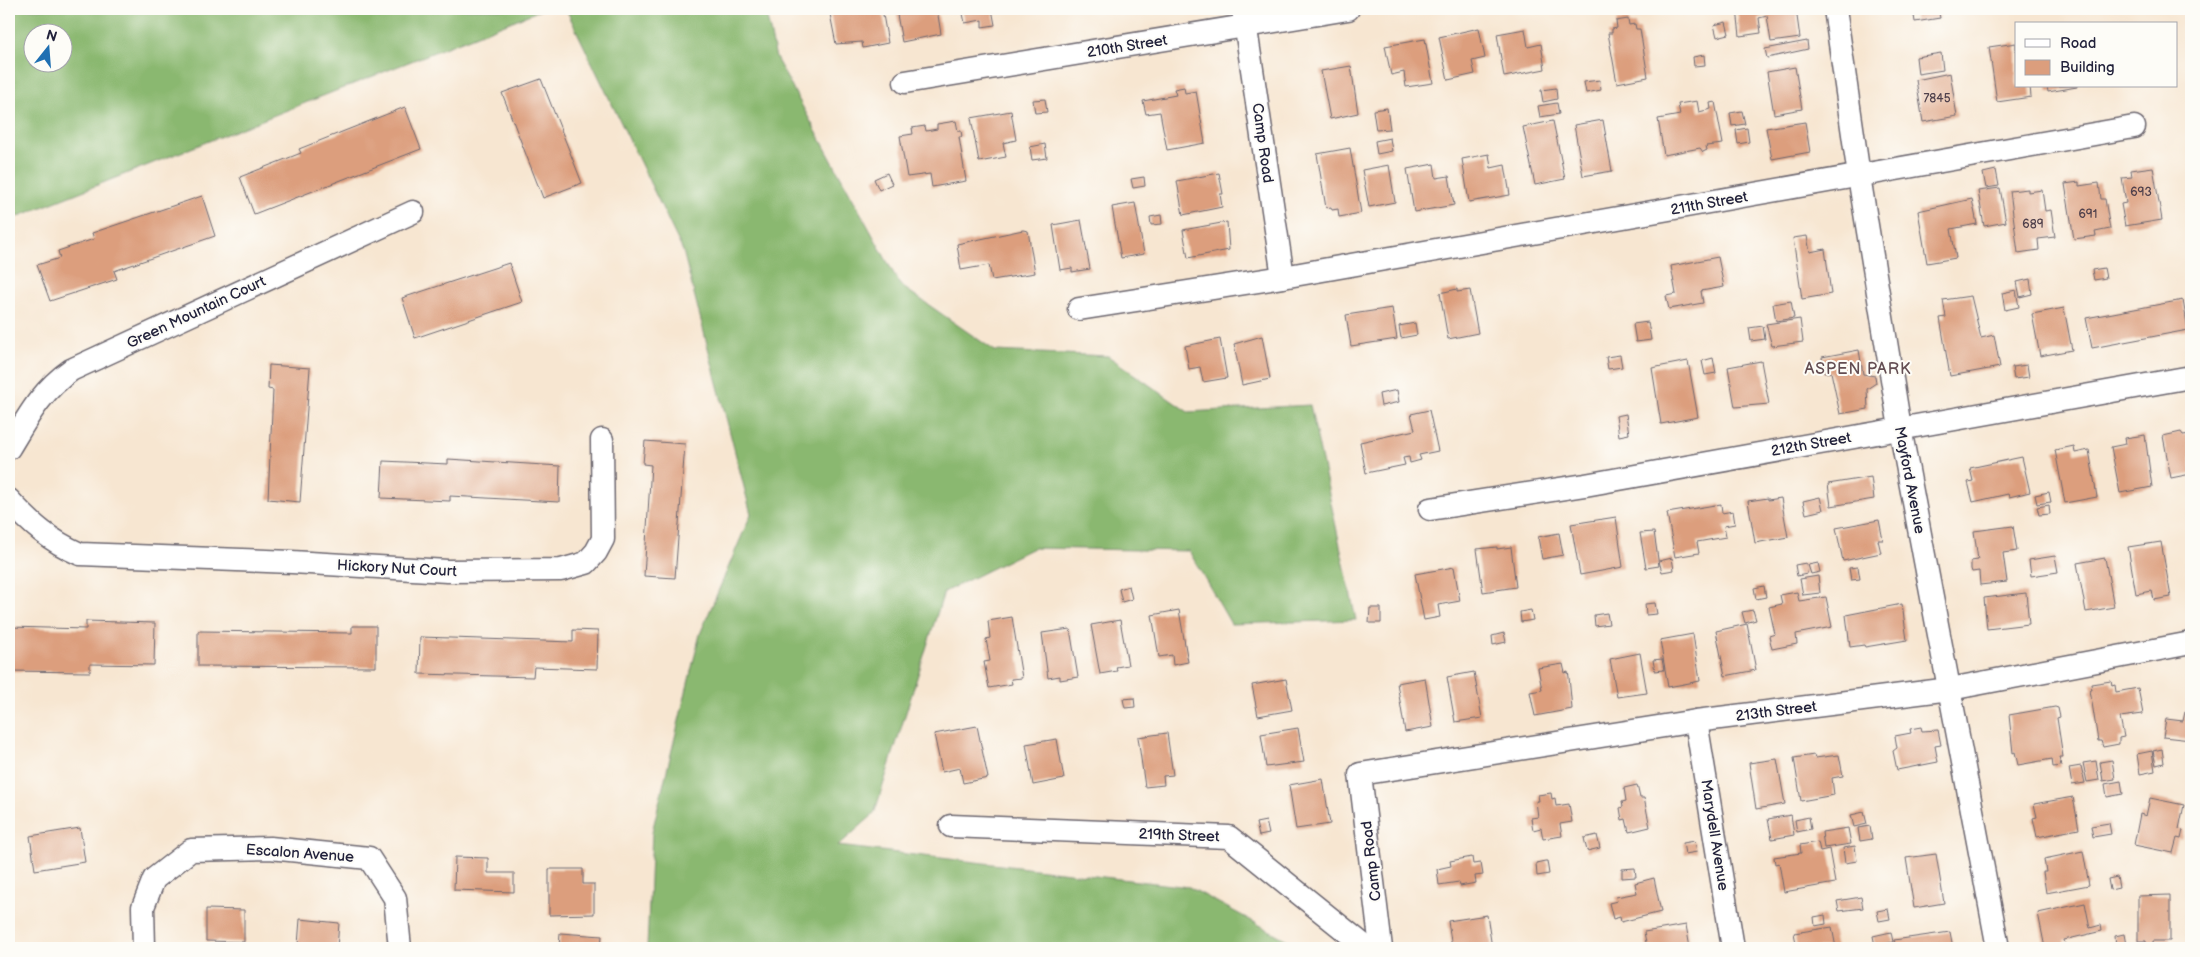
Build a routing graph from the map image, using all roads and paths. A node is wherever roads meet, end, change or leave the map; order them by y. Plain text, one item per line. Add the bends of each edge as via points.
1 (1348, 9) edge
2 (1835, 9) edge
3 (1244, 18) edge
4 (905, 82) dead end
5 (2134, 127) dead end
6 (1859, 176) junction
7 (414, 212) dead end
8 (1283, 277) junction
9 (1079, 309) dead end
10 (2191, 377) edge
11 (1900, 428) junction
12 (602, 440) dead end
13 (9, 448) edge
14 (9, 500) edge
15 (1430, 509) dead end
16 (2191, 643) edge
17 (1950, 690) junction
18 (1696, 722) junction
19 (1360, 774) joint
20 (951, 826) dead end
21 (144, 948) edge
22 (400, 948) edge
23 (1367, 948) edge
24 (1381, 948) edge
25 (1733, 948) edge
26 (1998, 948) edge

1 - 3 street, 210th Street
2 - 6 street, Mayford Avenue
3 - 4 street, 210th Street
3 - 8 street, Camp Road
5 - 6 street, 211th Street
6 - 8 street, 211th Street
6 - 11 street, Mayford Avenue
7 - 13 street, Green Mountain Court via 71,370 38,400
8 - 9 street, 211th Street
10 - 11 street, 212th Street
11 - 15 street, 212th Street via 1585,485
11 - 17 street, Mayford Avenue
12 - 14 street, Hickory Nut Court via 603,539 586,563 561,570 447,571 80,554 56,544 34,527
16 - 17 street, 213th Street
17 - 18 street, 213th Street
17 - 26 street, Mayford Avenue
18 - 19 street, 213th Street
18 - 25 street, Marydell Avenue
19 - 24 street, Camp Road
20 - 23 street, 219th Street via 1229,837
21 - 22 street, Escalon Avenue via 143,907 154,879 191,850 270,848 369,858 395,898

